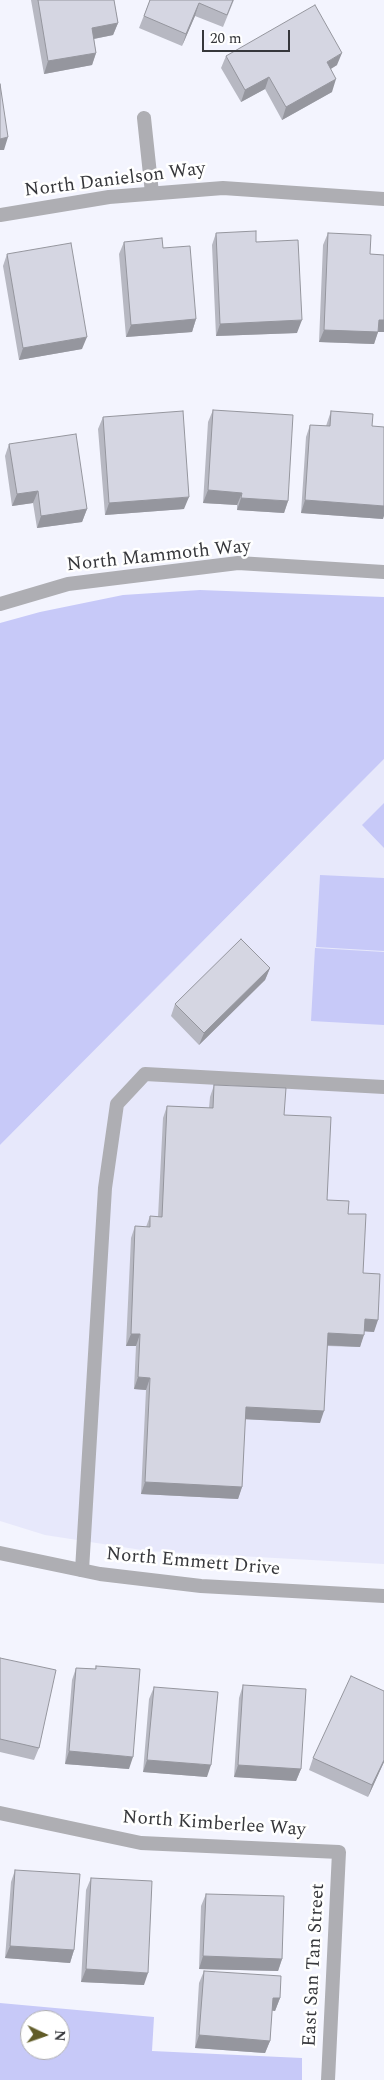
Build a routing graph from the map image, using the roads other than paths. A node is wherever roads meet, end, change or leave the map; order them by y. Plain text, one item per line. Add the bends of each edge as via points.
1 (144, 118) dead end
2 (152, 193) junction
3 (384, 199) edge
4 (0, 215) edge
5 (384, 572) edge
6 (0, 604) edge
7 (384, 1087) edge
8 (0, 1553) edge
9 (82, 1570) junction
10 (384, 1596) edge
11 (0, 1814) edge
12 (338, 1852) joint
13 (328, 2080) edge

1 - 2 street
2 - 3 street, North Danielson Way via 223,188
2 - 4 street, North Danielson Way
5 - 6 street, North Mammoth Way via 238,563 68,584
7 - 9 street via 144,1074 117,1104 105,1188
8 - 9 street, North Emmett Drive
9 - 10 street, North Emmett Drive via 202,1586
11 - 12 street, North Kimberlee Way via 141,1843
12 - 13 street, East San Tan Street

